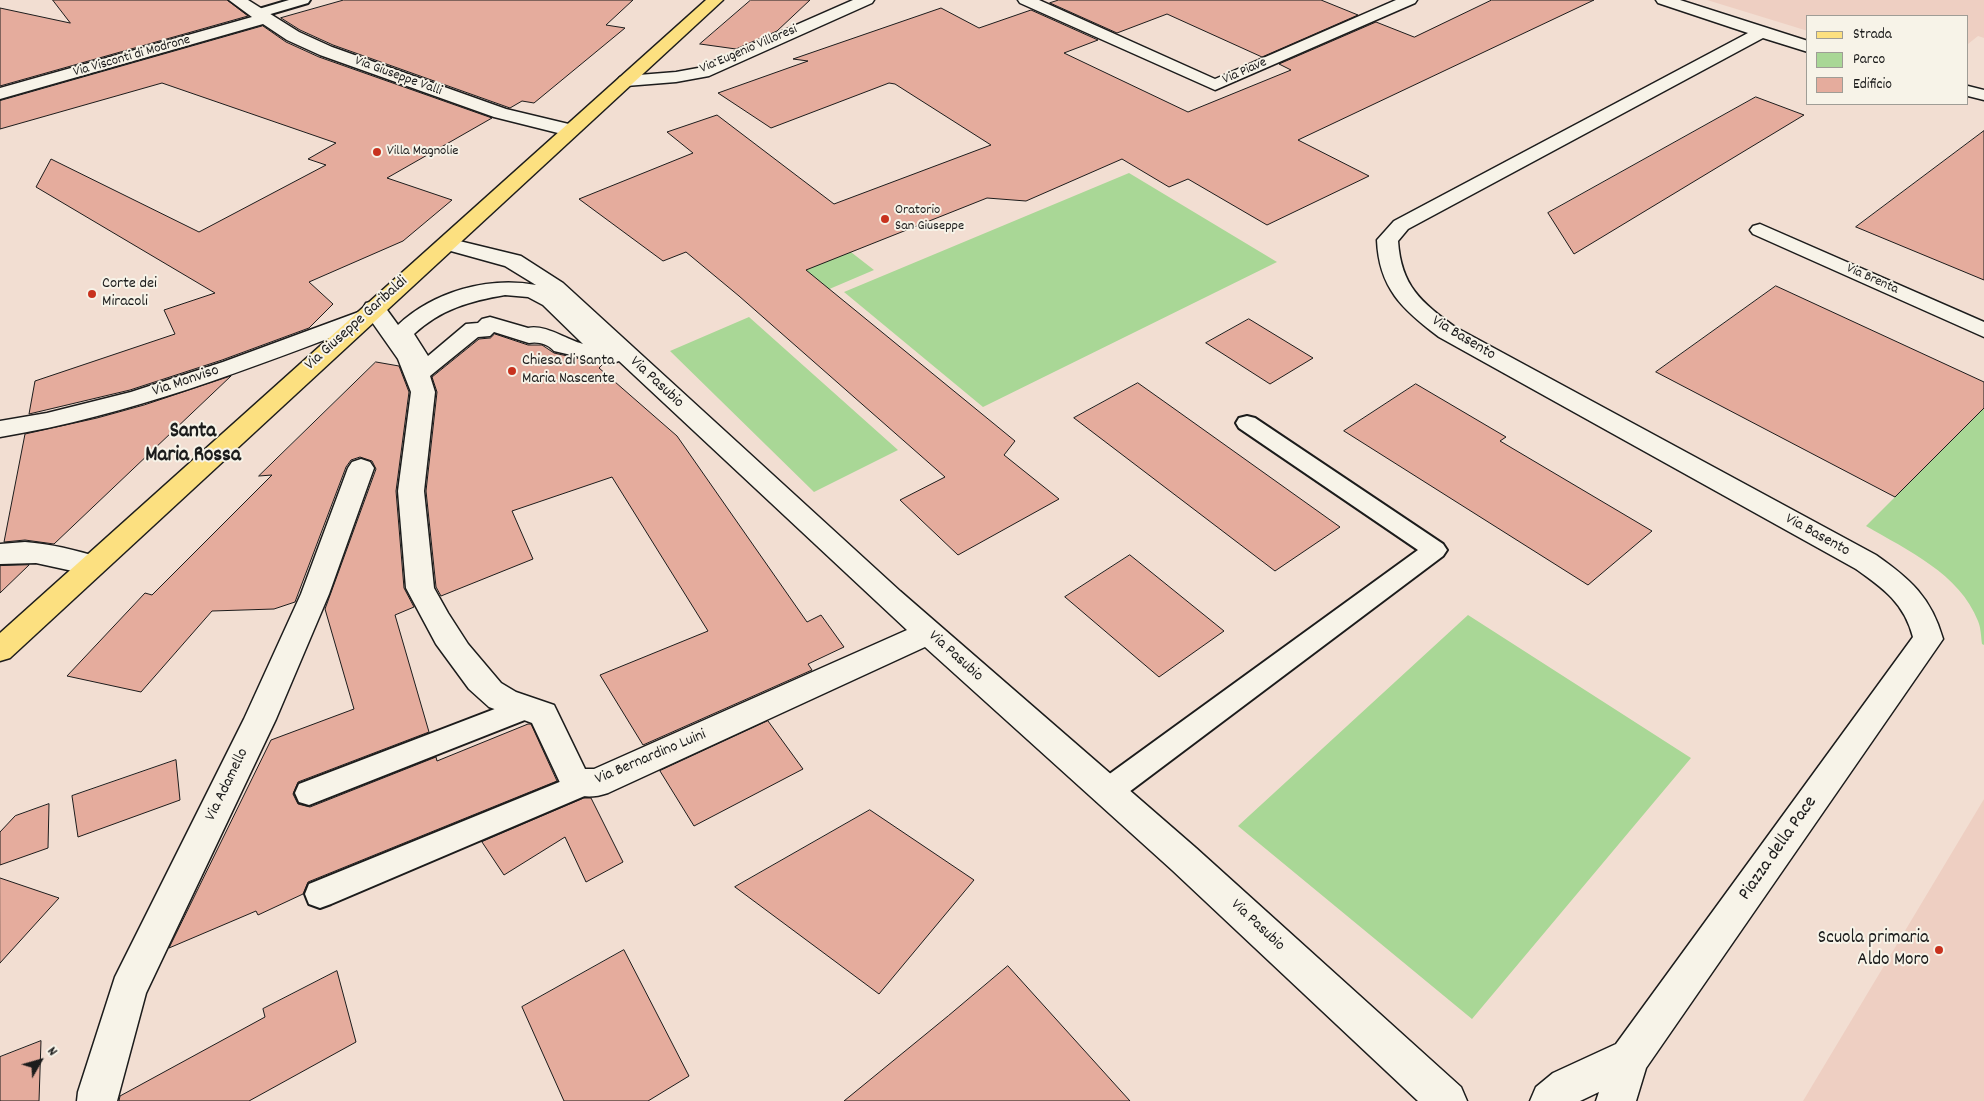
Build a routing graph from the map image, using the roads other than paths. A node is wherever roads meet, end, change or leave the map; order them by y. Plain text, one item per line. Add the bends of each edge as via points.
1 (237, 0) edge
2 (303, 0) edge
3 (715, 0) edge
4 (866, 0) edge
5 (1026, 0) edge
6 (1409, 0) edge
7 (1664, 0) edge
8 (260, 16) junction
9 (1762, 32) junction
10 (1806, 46) edge
11 (626, 81) junction
12 (1969, 91) edge
13 (0, 94) edge
14 (1984, 95) edge
15 (570, 130) junction
16 (1760, 230) dead end
17 (446, 244) junction
18 (534, 291) joint
19 (370, 312) junction
20 (1984, 330) edge
21 (1247, 423) dead end
22 (0, 429) edge
23 (360, 468) dead end
24 (0, 554) edge
25 (91, 565) junction
26 (928, 634) junction
27 (1928, 639) joint
28 (0, 650) edge
29 (526, 708) junction
30 (584, 784) junction
31 (1106, 792) junction
32 (309, 793) dead end
33 (320, 894) dead end
34 (1630, 1058) junction
35 (97, 1101) edge
36 (1447, 1101) edge
37 (1550, 1101) edge
38 (1616, 1101) edge

1 - 8 street, Via Giuseppe Valli
2 - 8 lane
3 - 11 main road, Via Giuseppe Garibaldi
4 - 11 street, Via Eugenio Villoresi via 703,72
5 - 6 street, Via Piave via 1215,85
7 - 9 street
8 - 13 street, Via Visconti di Modrone
8 - 15 street, Via Giuseppe Valli via 326,51 415,84 500,113
9 - 10 street
9 - 27 street, Via Basento via 1401,225 1387,240 1387,255 1399,290 1418,311 1447,332 1866,562 1896,583 1910,599 1923,620
11 - 15 main road, Via Giuseppe Garibaldi
12 - 14 street
15 - 17 main road, Via Giuseppe Garibaldi
16 - 20 street, Via Brenta
17 - 19 main road, Via Giuseppe Garibaldi
17 - 26 street, Via Pasubio via 513,261 555,288
18 - 18 street via 505,288 461,297 424,314 402,333 425,370 474,329 482,331 490,324 610,357 551,300
19 - 22 street, Via Monviso via 131,401 66,418
19 - 25 main road, Via Giuseppe Garibaldi
19 - 29 street, Via Bernardino Luini via 413,366 423,392 411,491 420,588 470,670 486,689 499,698
21 - 31 lane via 1435,550
23 - 35 street, Via Adamello via 315,594 260,719 128,990
24 - 25 street via 19,551 48,553
25 - 28 main road, Via Giuseppe Garibaldi
26 - 30 street, Via Bernardino Luini via 615,776
26 - 31 street, Via Pasubio
27 - 34 street, Piazza della Pace
29 - 30 street, Via Bernardino Luini via 543,714 570,773
29 - 32 lane
30 - 33 lane
31 - 36 street, Via Pasubio via 1184,859
34 - 37 street, Piazza della Pace via 1567,1087
34 - 38 street, Piazza della Pace

